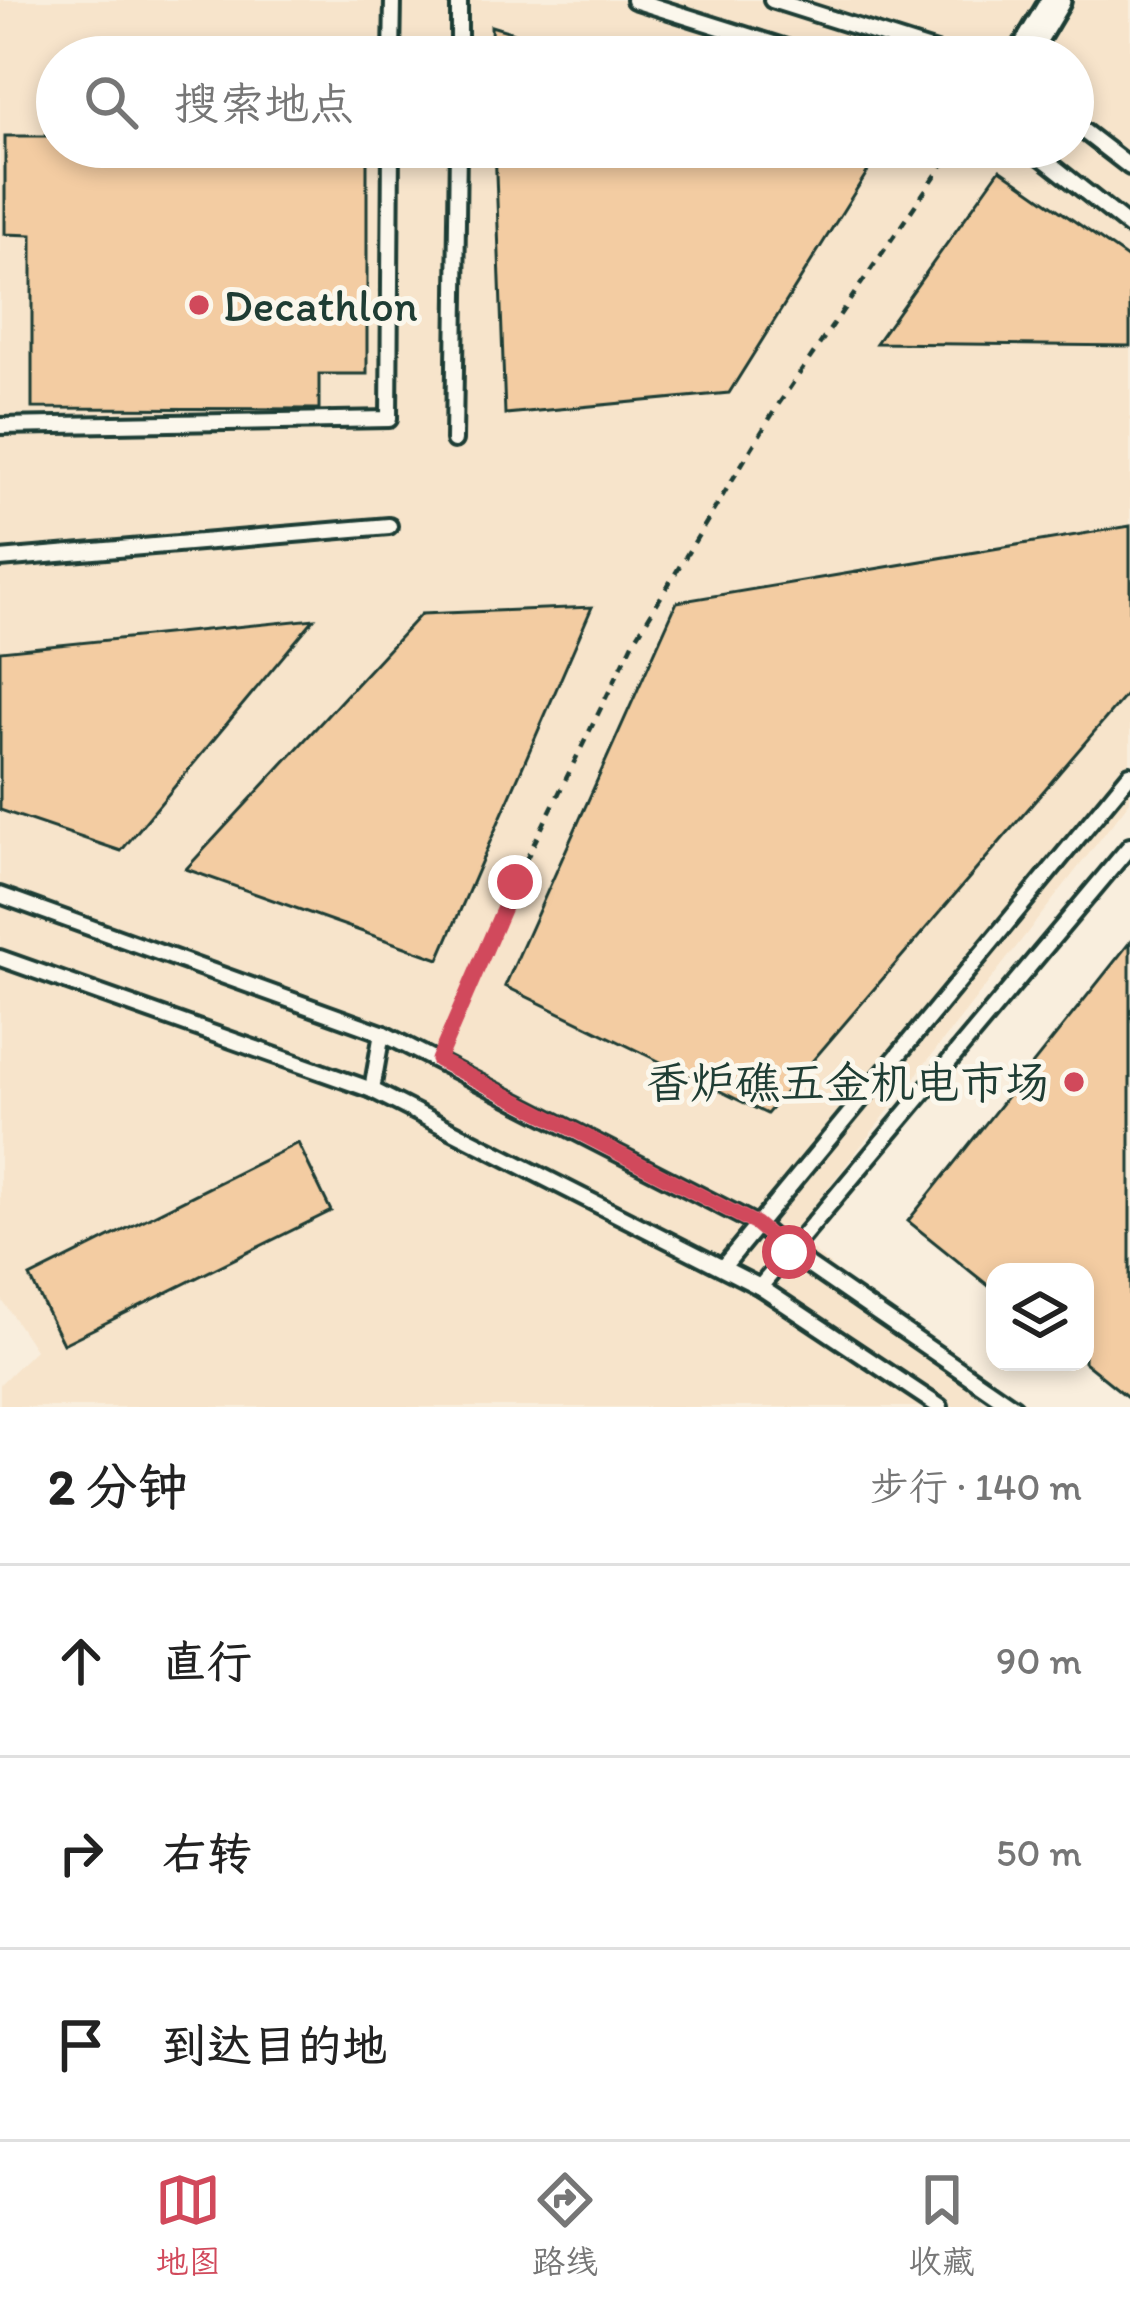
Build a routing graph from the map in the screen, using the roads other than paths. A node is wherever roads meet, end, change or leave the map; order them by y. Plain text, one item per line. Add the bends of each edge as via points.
1 (393, 0) edge
2 (459, 0) edge
3 (634, 0) edge
4 (772, 0) edge
5 (1056, 0) edge
6 (392, 36) edge
7 (459, 36) edge
8 (748, 36) edge
9 (886, 36) edge
10 (1035, 36) edge
11 (1094, 139) edge
12 (1130, 167) edge
13 (392, 168) edge
14 (458, 168) edge
15 (1056, 168) edge
16 (1130, 226) edge
17 (0, 426) edge
18 (454, 440) dead end
19 (389, 526) dead end
20 (0, 559) edge
21 (1130, 774) edge
22 (1130, 846) edge
23 (0, 895) edge
24 (0, 958) edge
25 (382, 1033) junction
26 (372, 1090) junction
27 (756, 1224) junction
28 (789, 1252) junction
29 (723, 1267) junction
30 (760, 1287) junction
31 (940, 1407) edge
32 (1014, 1407) edge

1 - 6 lane
2 - 7 lane
3 - 8 lane
4 - 9 lane
5 - 10 street
11 - 12 lane
13 - 17 lane via 389,419
14 - 18 lane
15 - 16 lane
19 - 20 lane
21 - 27 lane
22 - 28 lane
23 - 25 lane
24 - 26 lane
25 - 26 lane
25 - 27 lane
26 - 29 lane
27 - 28 lane
27 - 29 lane
28 - 30 lane
28 - 32 lane
29 - 30 lane
30 - 31 lane

